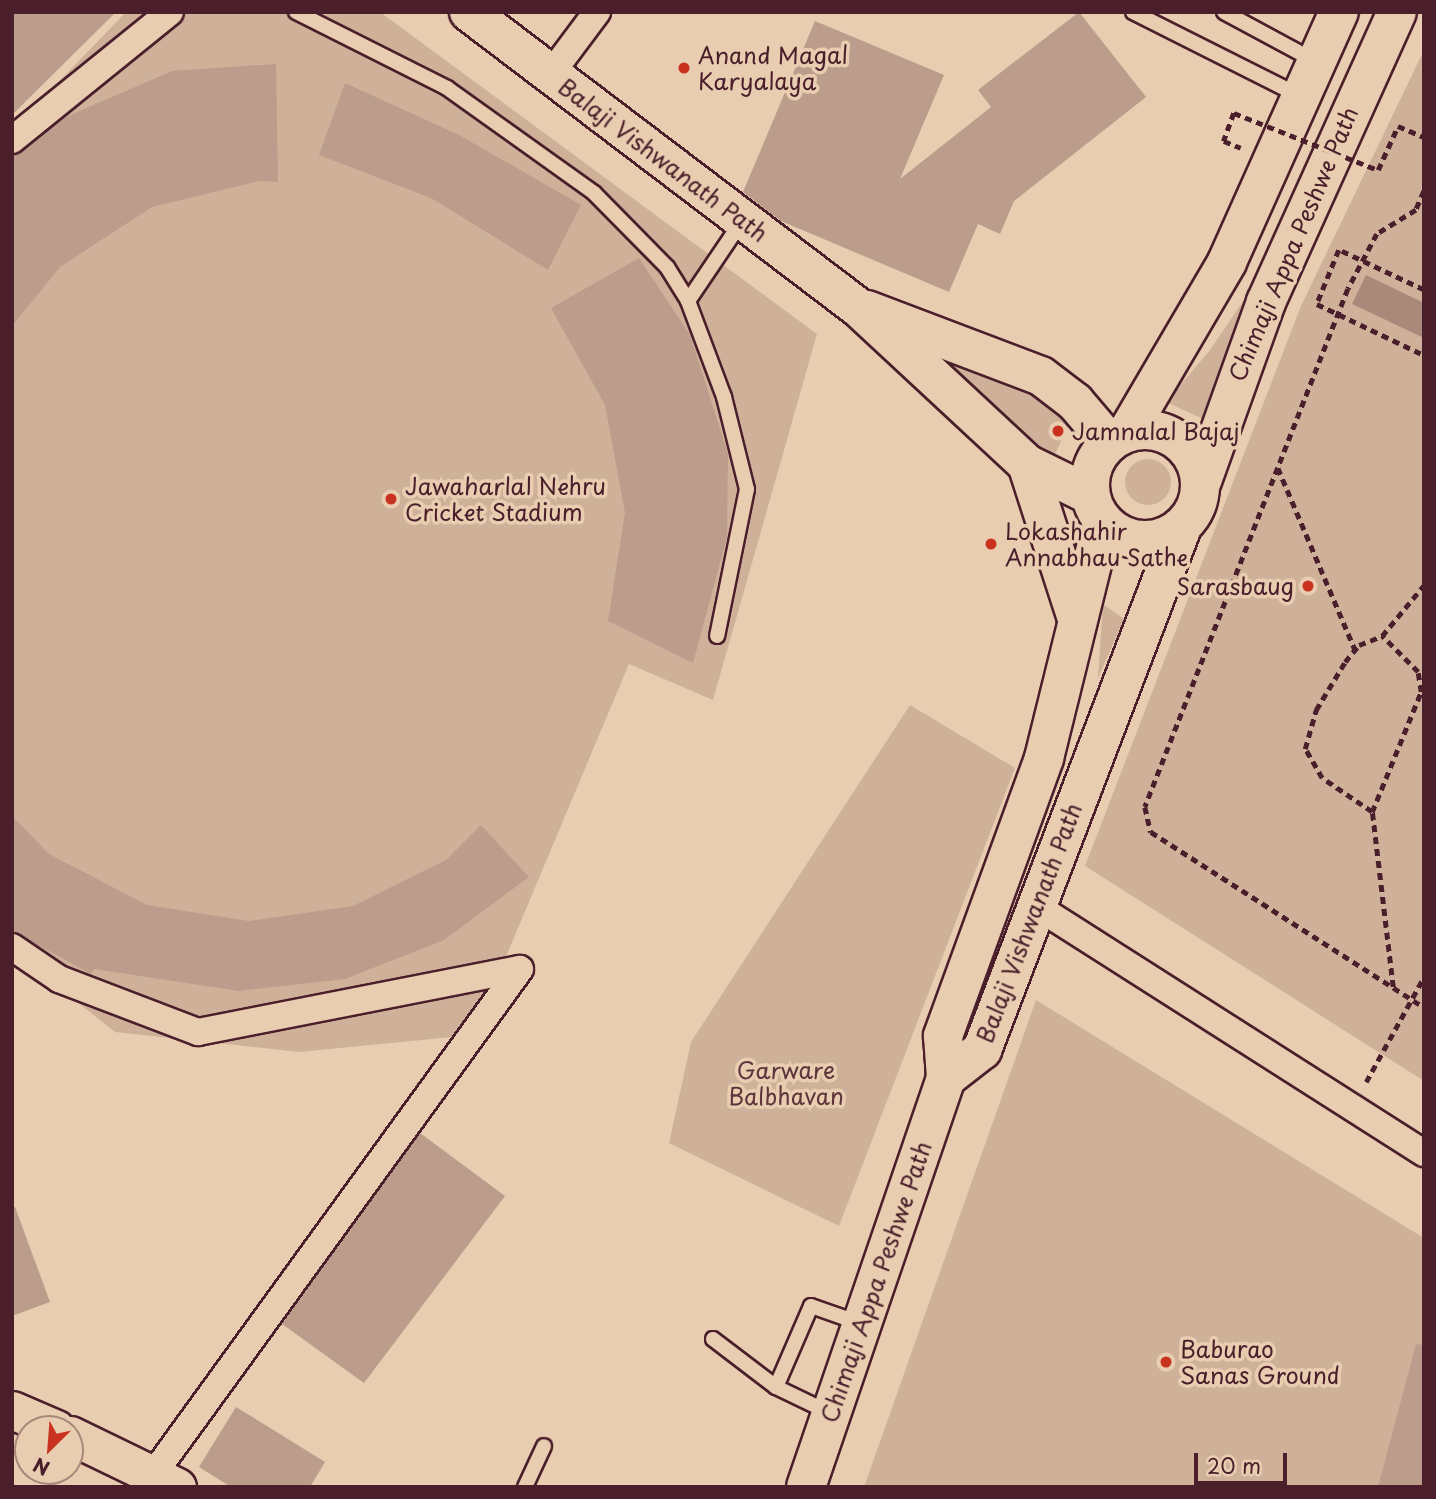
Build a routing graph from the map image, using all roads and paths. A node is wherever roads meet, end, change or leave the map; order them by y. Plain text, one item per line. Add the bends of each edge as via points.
1 (170, 12) edge
2 (296, 12) edge
3 (469, 12) edge
4 (597, 12) edge
5 (1133, 12) edge
6 (1224, 12) edge
7 (1339, 12) edge
8 (1397, 12) edge
9 (1315, 61) junction
10 (550, 75) junction
11 (1300, 96) junction
12 (1424, 138) edge
13 (12, 140) edge
14 (1224, 141) dead end
15 (1424, 191) edge
16 (743, 220) junction
17 (1362, 261) junction
18 (1424, 290) edge
19 (688, 301) junction
20 (858, 307) junction
21 (1337, 315) junction
22 (1424, 355) edge
23 (1118, 436) junction
24 (1027, 464) junction
25 (1278, 468) junction
26 (1202, 481) junction
27 (1096, 509) junction
28 (1182, 527) junction
29 (1424, 585) edge
30 (1079, 624) junction
31 (718, 635) dead end
32 (1382, 636) junction
33 (1355, 649) junction
34 (1372, 812) junction
35 (1036, 906) junction
36 (12, 947) edge
37 (1424, 977) edge
38 (1393, 988) junction
39 (1424, 1000) edge
40 (1414, 1001) junction
41 (1424, 1007) edge
42 (1376, 1063) dead end
43 (946, 1078) junction
44 (1424, 1153) edge
45 (862, 1324) junction
46 (713, 1339) dead end
47 (776, 1387) junction
48 (831, 1413) junction
49 (84, 1442) edge
50 (544, 1446) dead end
51 (166, 1480) edge
52 (525, 1487) edge
53 (806, 1487) edge

1 - 13 street
2 - 19 lane via 447,88 548,159 636,232
3 - 10 main road, Balaji Vishwanath Path
4 - 10 street
5 - 11 lane
6 - 9 lane
7 - 9 main road
8 - 26 main road, Chimaji Appa Peshwe Path via 1266,302
9 - 11 main road
10 - 16 main road, Balaji Vishwanath Path
11 - 23 main road via 1227,262
12 - 14 path, bridge via 1398,126 1378,170 1234,113
15 - 17 path via 1416,209 1377,234
16 - 19 lane
16 - 20 main road, Balaji Vishwanath Path
17 - 18 path
17 - 21 path
17 - 21 path via 1339,250 1317,304
19 - 31 lane via 724,397 747,489
20 - 23 main road, Balaji Vishwanath Path via 1041,376
20 - 24 main road, Balaji Vishwanath Path
21 - 22 path
21 - 25 path
23 - 26 main road via 1168,433 1185,445
23 - 27 main road, Balaji Vishwanath Path via 1096,459
24 - 27 main road, Balaji Vishwanath Path
24 - 30 main road
25 - 33 path
25 - 38 path via 1145,807 1146,822 1151,832
26 - 28 main road, Balaji Vishwanath Path via 1197,506
27 - 28 main road, Balaji Vishwanath Path via 1149,540
27 - 30 main road, Balaji Vishwanath Path
28 - 35 main road, Balaji Vishwanath Path
29 - 32 path
30 - 43 main road, Balaji Vishwanath Path via 1044,758 943,1036
32 - 33 path
32 - 34 path via 1418,672 1421,692
33 - 34 path via 1316,710 1305,749 1322,778
34 - 38 path
35 - 43 main road, Balaji Vishwanath Path via 982,1050
35 - 44 street
36 - 51 street via 60,979 198,1032 520,969
37 - 40 path
38 - 40 path
39 - 40 path
40 - 41 path
40 - 42 path
43 - 45 main road, Chimaji Appa Peshwe Path
45 - 47 lane via 811,1306
45 - 48 main road, Chimaji Appa Peshwe Path
46 - 47 lane
47 - 48 lane
48 - 53 main road, Chimaji Appa Peshwe Path
49 - 51 street
50 - 52 lane

